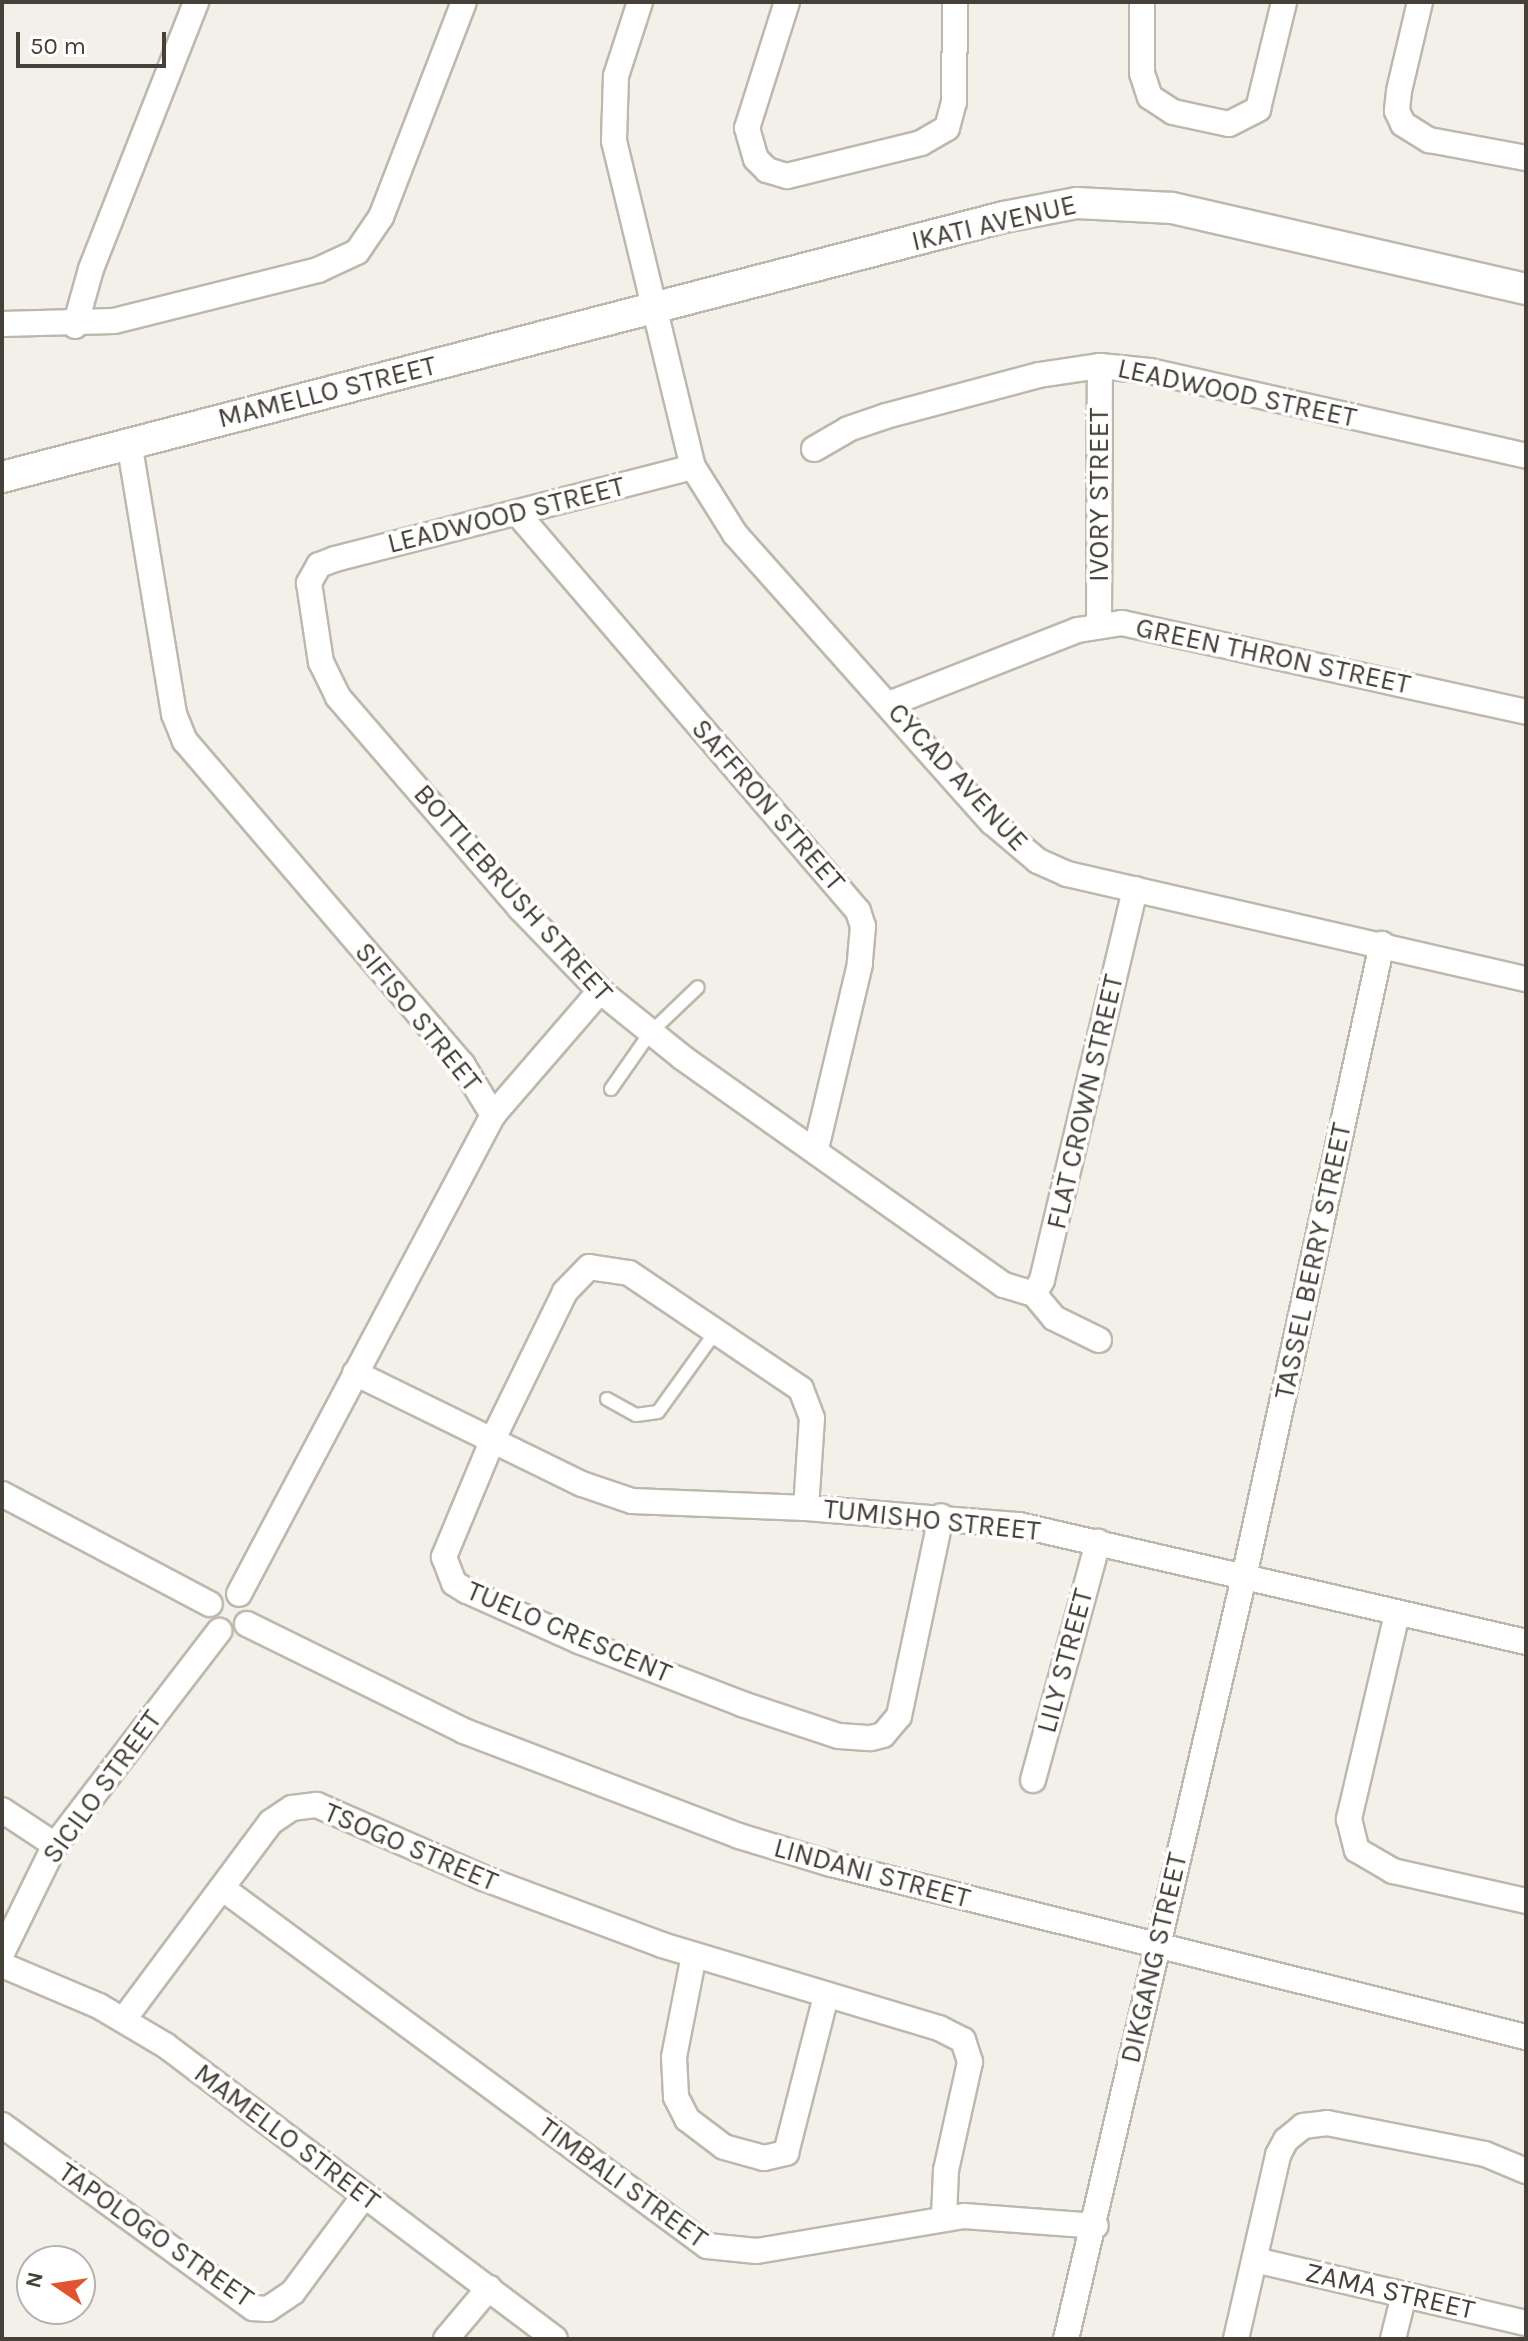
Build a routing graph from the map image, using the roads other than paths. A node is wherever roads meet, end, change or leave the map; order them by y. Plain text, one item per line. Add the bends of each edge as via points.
1 (196, 2) edge
2 (464, 2) edge
3 (640, 2) edge
4 (787, 2) edge
5 (955, 2) edge
6 (1142, 2) edge
7 (1284, 2) edge
8 (1420, 2) edge
9 (1526, 158) edge
10 (1526, 289) edge
11 (653, 310) junction
12 (2, 324) edge
13 (75, 326) junction
14 (1100, 366) junction
15 (129, 442) junction
16 (814, 449) dead end
17 (1526, 456) edge
18 (693, 467) junction
19 (2, 477) edge
20 (518, 514) junction
21 (319, 565) joint
22 (1099, 624) junction
23 (889, 704) junction
24 (1526, 712) edge
25 (1135, 889) junction
26 (1382, 944) junction
27 (1526, 979) edge
28 (698, 987) dead end
29 (600, 991) junction
30 (650, 1033) junction
31 (611, 1089) dead end
32 (493, 1115) junction
33 (816, 1149) junction
34 (1024, 1293) junction
35 (717, 1330) junction
36 (1099, 1340) dead end
37 (355, 1373) junction
38 (607, 1399) dead end
39 (493, 1439) junction
40 (2, 1494) edge
41 (806, 1508) junction
42 (941, 1516) junction
43 (1098, 1542) junction
44 (1244, 1577) junction
45 (239, 1594) junction
46 (210, 1604) junction
47 (1397, 1614) junction
48 (247, 1624) junction
49 (219, 1631) junction
50 (1526, 1642) edge
51 (1033, 1780) dead end
52 (2, 1810) edge
53 (55, 1845) junction
54 (222, 1888) junction
55 (1526, 1901) edge
56 (1155, 1946) junction
57 (2, 1953) edge
58 (694, 1955) junction
59 (2, 1965) edge
60 (826, 1996) junction
61 (124, 2019) junction
62 (1526, 2037) edge
63 (2, 2125) edge
64 (1526, 2171) edge
65 (364, 2196) junction
66 (944, 2217) junction
67 (1096, 2226) junction
68 (1255, 2260) junction
69 (489, 2288) junction
70 (1404, 2295) junction
71 (1526, 2323) edge
72 (446, 2339) edge
73 (555, 2339) edge
74 (1066, 2339) edge
75 (1236, 2339) edge
76 (1393, 2339) edge

1 - 13 street via 91,269
2 - 13 street via 381,217 366,243 331,266 148,314
3 - 11 street, CYCAD AVENUE via 616,76 612,118 617,168
4 - 5 street via 747,128 756,159 767,170 787,176 921,143 947,128 954,102
6 - 7 street via 1142,73 1150,97 1173,112 1229,124 1258,109
8 - 9 street via 1399,91 1397,111 1403,124 1429,140
10 - 11 street, IKATI AVENUE via 1172,208 1100,201 1004,217
11 - 15 street, MAMELLO STREET
11 - 18 street, CYCAD AVENUE
12 - 13 street
14 - 16 street, LEADWOOD STREET via 1039,375 886,416
14 - 17 street, LEADWOOD STREET via 1150,371
14 - 22 street, IVORY STREET
15 - 19 street, MAMELLO STREET
15 - 32 street, SIFISO STREET via 174,714 185,741 453,1053
18 - 20 street, LEADWOOD STREET
18 - 23 street, CYCAD AVENUE via 735,534
20 - 21 street, LEADWOOD STREET
20 - 33 street, SAFFRON STREET via 858,911 863,926 860,964
21 - 29 street, BOTTLEBRUSH STREET via 309,583 308,605 321,662 338,697 520,908
22 - 23 street, GREEN THRON STREET
22 - 24 street, GREEN THRON STREET via 1147,626
23 - 25 street, CYCAD AVENUE via 1023,851 1067,874
25 - 26 street, CYCAD AVENUE
25 - 34 street, FLAT CROWN STREET via 1042,1280
26 - 27 street, CYCAD AVENUE
26 - 44 street, TASSEL BERRY STREET
28 - 30 lane
29 - 30 street, BOTTLEBRUSH STREET
29 - 32 street
30 - 31 lane
30 - 33 street, BOTTLEBRUSH STREET
32 - 37 street, SIFISO STREET
33 - 34 street, BOTTLEBRUSH STREET
34 - 36 street, BOTTLEBRUSH STREET via 1054,1318
35 - 38 lane via 658,1412 636,1415
35 - 39 street, TUELO CRESCENT via 629,1273 589,1267 565,1292
35 - 41 street, TUELO CRESCENT via 787,1378 809,1402
37 - 39 street, TUMISHO STREET
37 - 45 street, SIFISO STREET
39 - 41 street, TUMISHO STREET via 582,1484 632,1501
39 - 42 street, TUELO CRESCENT via 446,1543 447,1571 454,1583 579,1641 839,1736 883,1735 899,1716
40 - 46 street
41 - 42 street, TUMISHO STREET
42 - 43 street, TUMISHO STREET
43 - 44 street, TUMISHO STREET
43 - 51 street, LILY STREET
44 - 47 street, TUMISHO STREET
44 - 56 street, DIKGANG STREET
45 - 46 street via 223,1593
45 - 48 street via 250,1610
46 - 49 street via 211,1623
47 - 50 street, TUMISHO STREET
47 - 55 street via 1349,1819 1357,1850 1393,1871
48 - 49 street via 235,1633
48 - 56 street, LINDANI STREET via 464,1731 663,1809 831,1864
49 - 53 street, SICILO STREET
52 - 53 street
53 - 57 street, SICILO STREET
54 - 58 street, TSOGO STREET via 271,1822 292,1808 317,1805 483,1878
54 - 61 street, TSOGO STREET
54 - 66 street, TIMBALI STREET via 707,2246 757,2251
56 - 62 street, LINDANI STREET
56 - 67 street, DIKGANG STREET
58 - 60 street, TSOGO STREET
58 - 60 street via 674,2057 676,2097 687,2119 724,2147 764,2158 786,2153
59 - 61 street, MAMELLO STREET
60 - 66 street, TSOGO STREET via 952,2033 969,2050 968,2078 946,2170
61 - 65 street, MAMELLO STREET
63 - 65 street, TAPOLOGO STREET via 253,2308 268,2309 293,2292
64 - 68 street via 1485,2154 1327,2123 1303,2126 1278,2155
65 - 69 street, MAMELLO STREET
66 - 67 street, TIMBALI STREET
67 - 74 street, DIKGANG STREET
68 - 70 street, ZAMA STREET
68 - 75 street
69 - 72 street
69 - 73 street, MAMELLO STREET
70 - 71 street, ZAMA STREET
70 - 76 street

